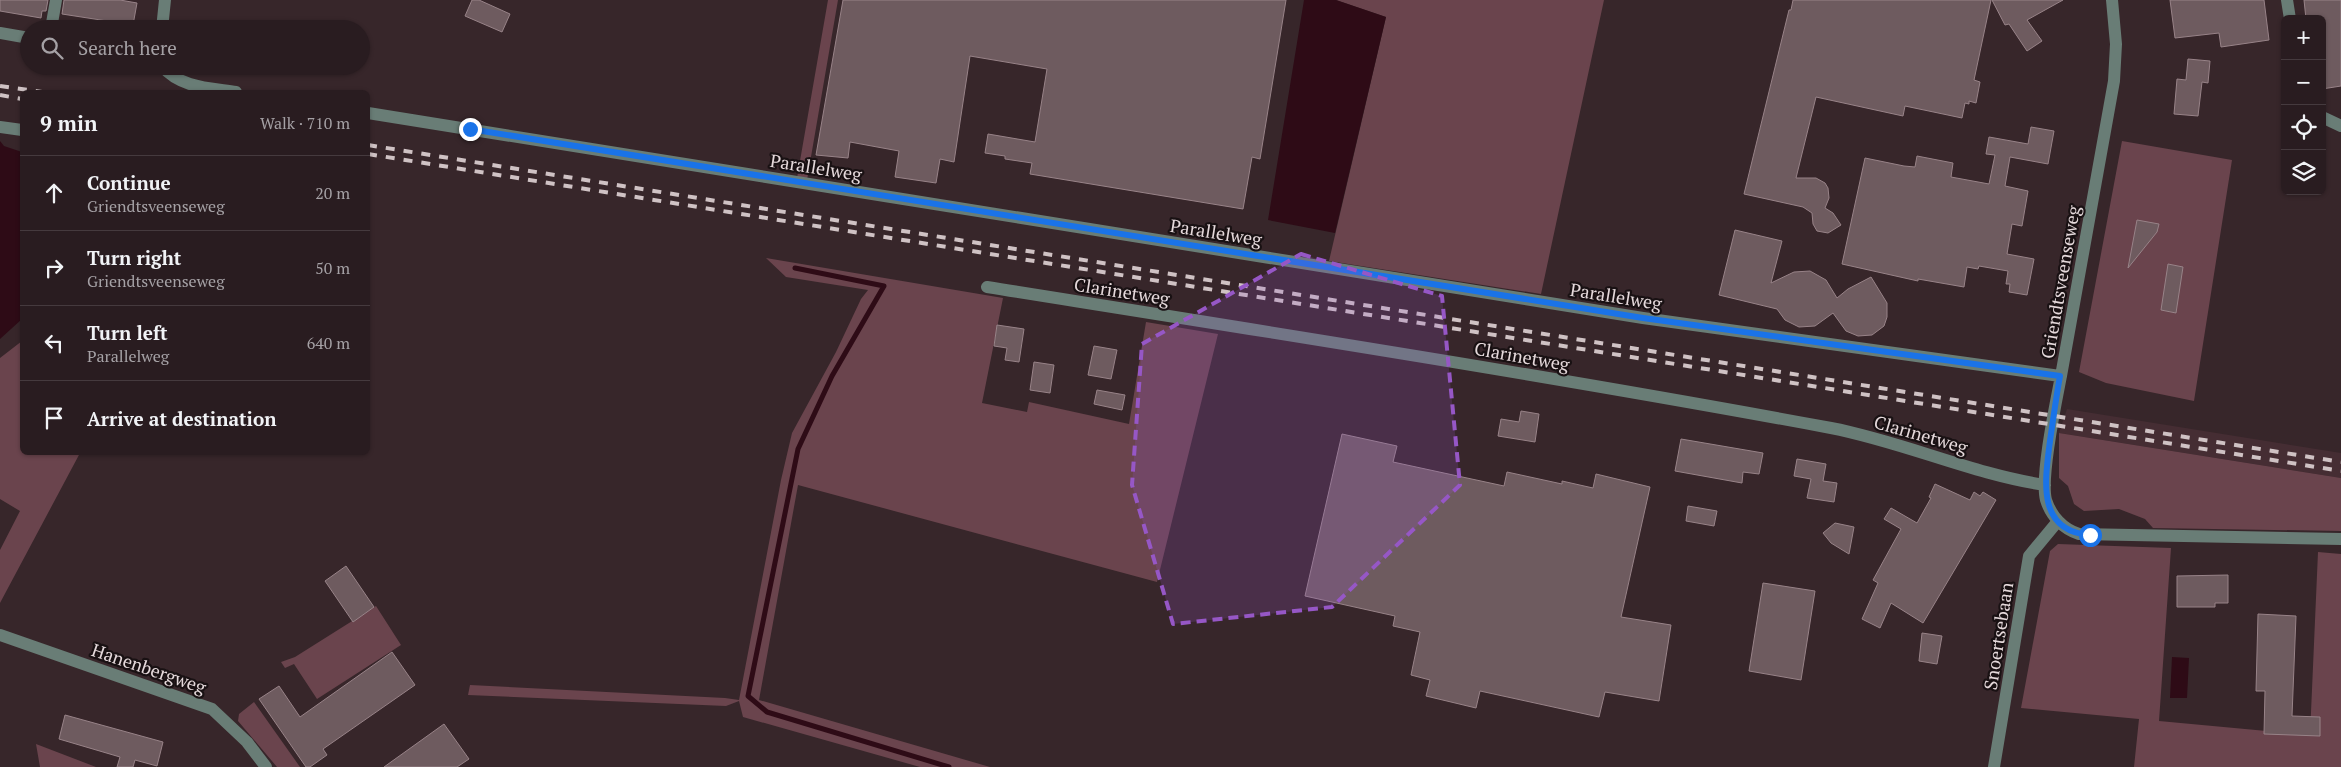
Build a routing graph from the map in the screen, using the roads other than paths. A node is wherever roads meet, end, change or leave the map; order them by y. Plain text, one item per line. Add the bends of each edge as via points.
1 (56, 0) edge
2 (165, 0) edge
3 (2112, 0) edge
4 (2287, 0) edge
5 (2289, 15) edge
6 (53, 20) edge
7 (163, 20) edge
8 (0, 33) edge
9 (20, 36) edge
10 (169, 75) edge
11 (221, 90) edge
12 (370, 113) edge
13 (2326, 119) edge
14 (2341, 126) edge
15 (0, 127) edge
16 (20, 130) edge
17 (987, 287) dead end
18 (2060, 376) junction
19 (2045, 486) junction
20 (2058, 521) junction
21 (2341, 539) edge
22 (0, 635) edge
23 (266, 767) edge
24 (1994, 767) edge

1 - 6 street
2 - 7 street
3 - 18 street, Griendtsveenseweg via 2116,44 2114,81
4 - 5 street
8 - 9 street
10 - 11 street via 192,86
12 - 18 street, Parallelweg via 1633,316
13 - 14 street
15 - 16 street
17 - 19 street, Clarinetweg via 1795,421 1923,451 2009,480
18 - 19 street, Griendtsveenseweg
19 - 20 street, Griendtsveenseweg via 2046,501
20 - 21 street via 2069,530 2090,535
20 - 24 street, Snoertsebaan via 2029,556
22 - 23 street, Hanenbergweg via 212,709 247,742

